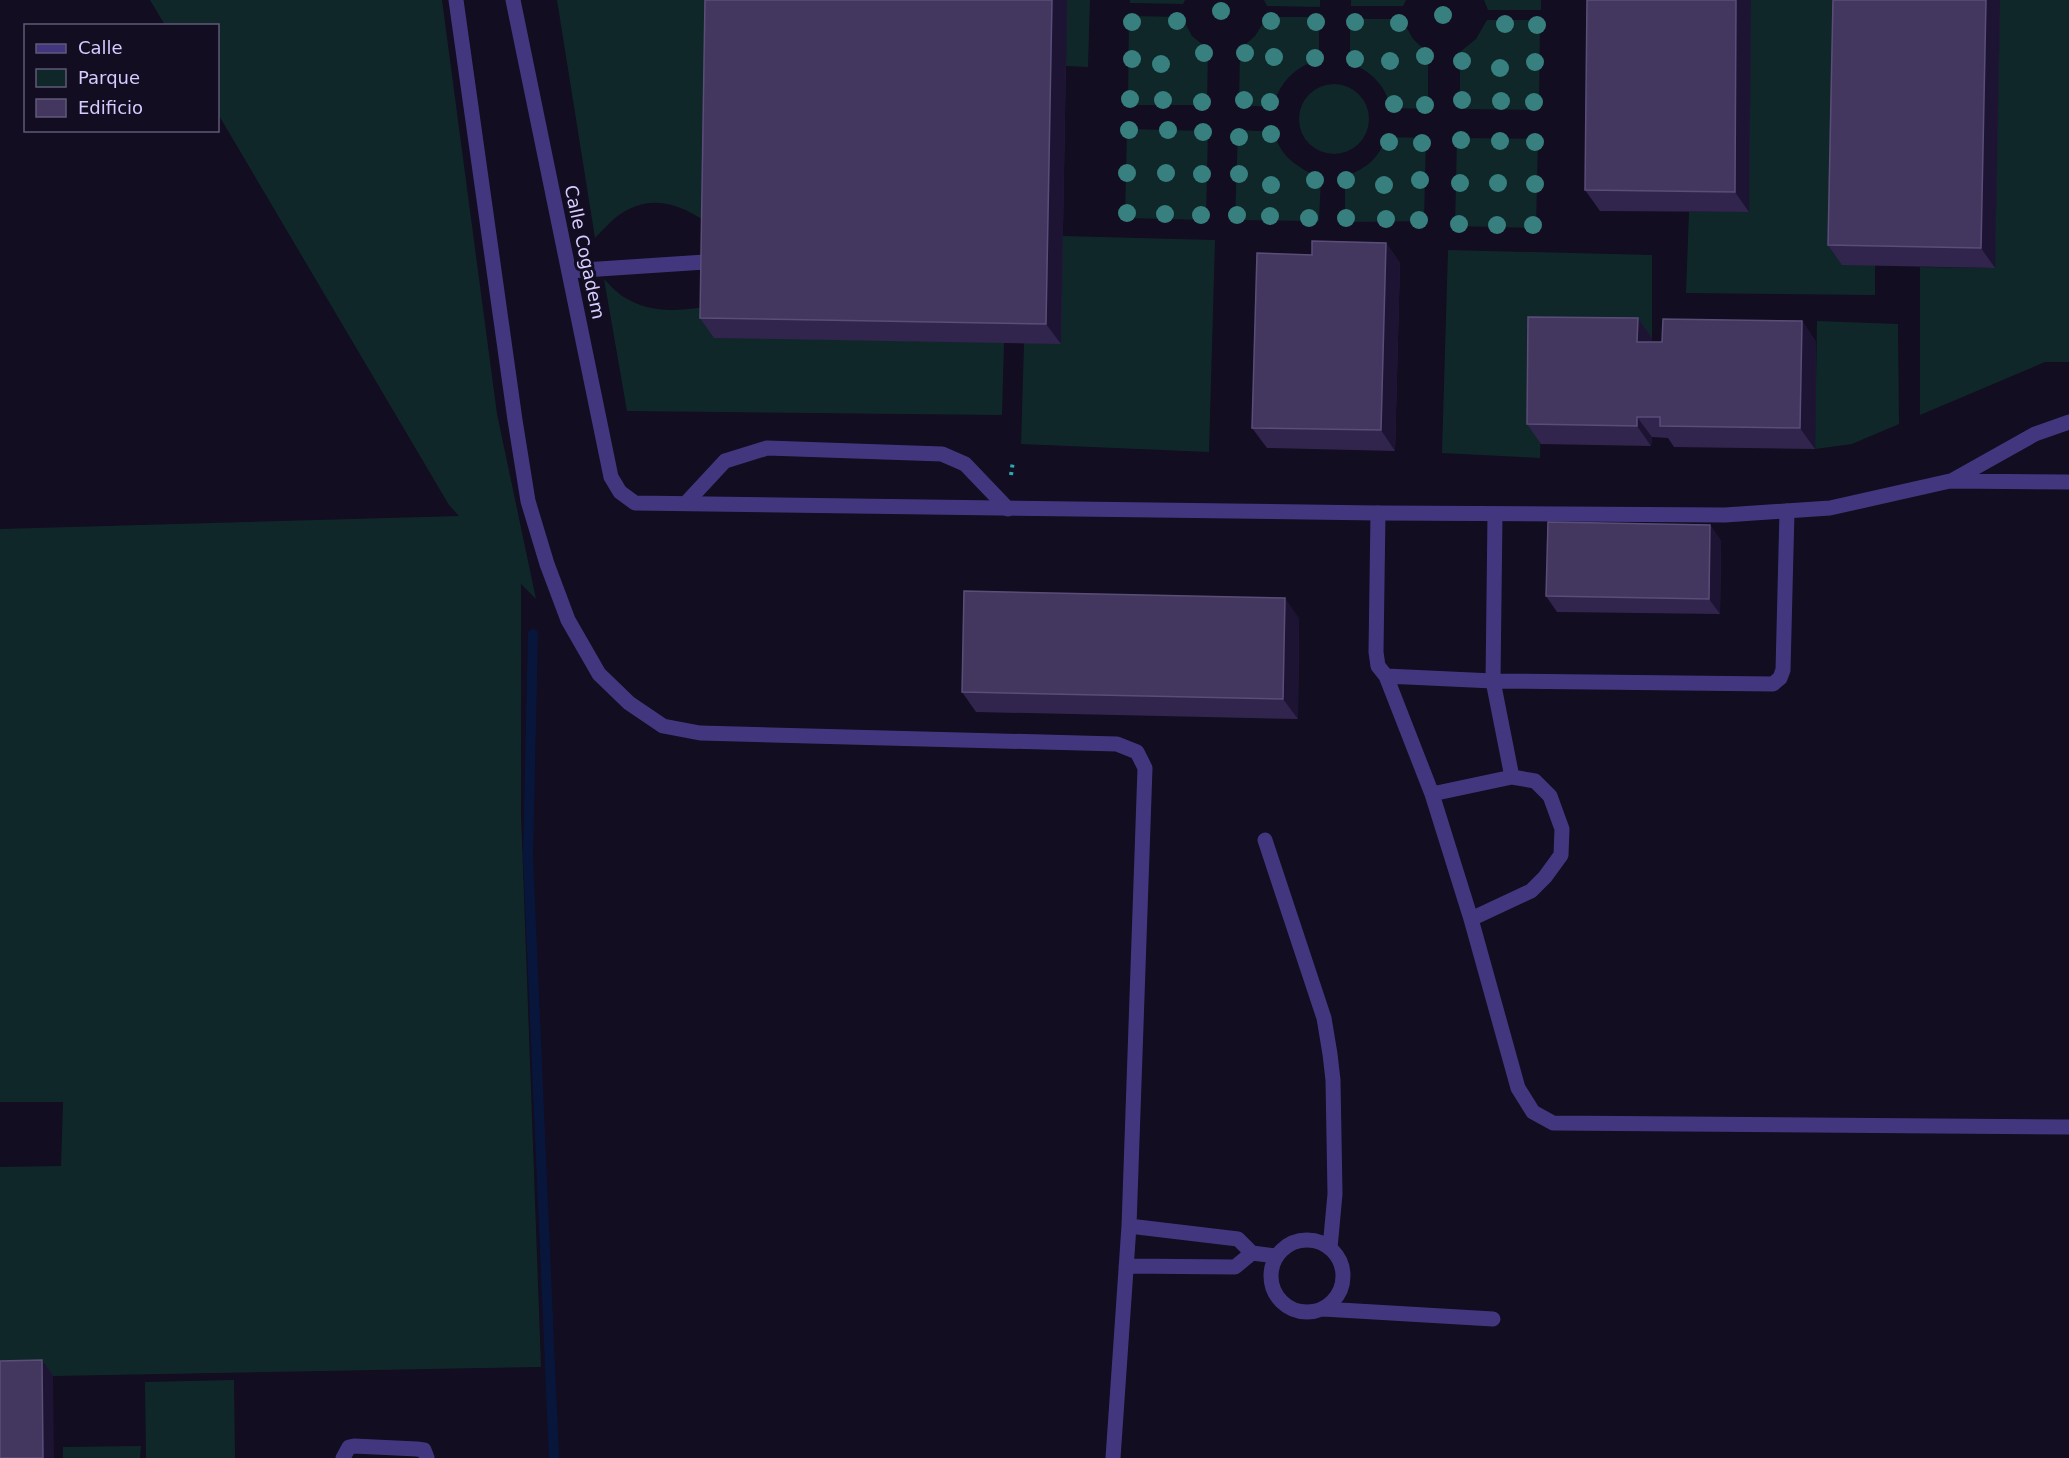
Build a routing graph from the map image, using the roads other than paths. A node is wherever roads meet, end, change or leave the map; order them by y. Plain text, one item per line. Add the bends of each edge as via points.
1 (456, 0) edge
2 (513, 0) edge
3 (705, 262) edge
4 (569, 271) junction
5 (2069, 422) edge
6 (1950, 481) junction
7 (2069, 482) edge
8 (686, 503) junction
9 (1008, 509) junction
10 (1787, 511) junction
11 (1378, 513) junction
12 (1495, 514) junction
13 (1386, 676) junction
14 (1492, 681) junction
15 (1512, 777) junction
16 (1432, 794) junction
17 (1265, 840) dead end
18 (1470, 920) junction
19 (2069, 1127) edge
20 (1129, 1226) junction
21 (1330, 1248) junction
22 (1252, 1253) junction
23 (1276, 1256) junction
24 (1126, 1266) junction
25 (1323, 1309) junction
26 (1493, 1319) dead end
27 (343, 1458) edge
28 (427, 1458) edge
29 (1113, 1458) edge

1 - 20 street via 528,501 568,620 599,674 629,703 663,726 700,734 1118,744 1137,752 1145,768
2 - 4 street, Calle Cogadem
3 - 4 street
4 - 8 street, Calle Cogadem via 611,477 620,492 634,503
5 - 6 street via 2035,434
6 - 7 street
6 - 10 street via 1830,508
8 - 9 street
8 - 9 street via 725,461 766,448 942,454 964,464
9 - 11 street
10 - 12 street via 1725,515
10 - 14 street via 1783,670 1773,684
11 - 12 street
11 - 13 street via 1376,652 1378,666
12 - 14 street
13 - 14 street
13 - 16 street
14 - 15 street
15 - 16 street
15 - 18 street via 1535,781 1550,796 1562,829 1561,855 1531,891
16 - 18 street
17 - 21 street via 1324,1018 1330,1054 1335,1194
18 - 19 street via 1518,1088 1533,1112 1553,1123
20 - 22 street via 1238,1239
20 - 24 street
21 - 23 street via 1311,1240 1291,1243
21 - 25 street via 1343,1273 1341,1288
22 - 23 street
22 - 24 street via 1234,1267
23 - 25 street via 1270,1274 1274,1293 1286,1307 1304,1313
24 - 29 street
25 - 26 street
27 - 28 street via 349,1447 354,1446 424,1450

